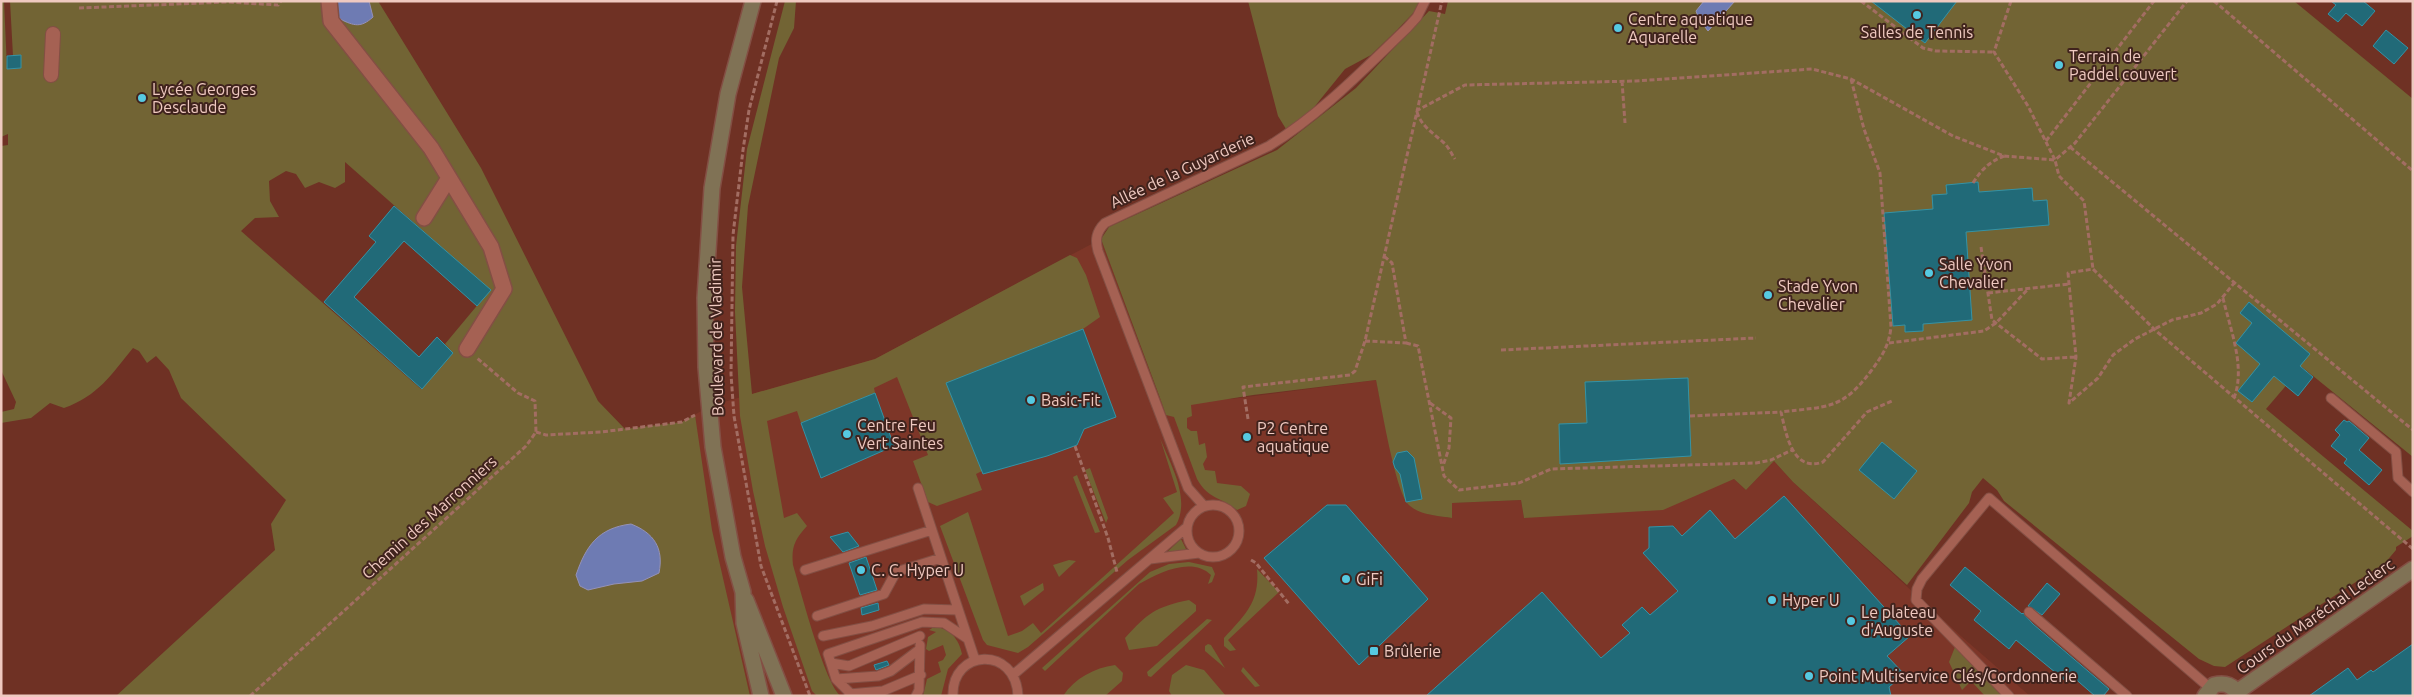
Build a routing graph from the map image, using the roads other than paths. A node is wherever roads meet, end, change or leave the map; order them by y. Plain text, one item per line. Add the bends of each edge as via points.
1 (329, 1) edge
2 (753, 1) edge
3 (1425, 1) edge
4 (53, 34) dead end
5 (50, 75) dead end
6 (449, 178) junction
7 (424, 218) dead end
8 (467, 349) road end
9 (2331, 398) dead end
10 (918, 488) dead end
11 (1188, 488) junction
12 (2413, 492) edge
13 (1204, 506) junction
14 (1193, 514) junction
15 (1187, 526) junction
16 (932, 530) junction
17 (1199, 553) junction
18 (941, 558) junction
19 (1149, 559) junction
20 (2413, 569) edge
21 (805, 570) dead end
22 (742, 592) junction
23 (958, 610) junction
24 (2030, 612) dead end
25 (817, 616) dead end
26 (922, 622) junction
27 (823, 636) dead end
28 (920, 636) junction
29 (968, 639) junction
30 (920, 649) junction
31 (830, 658) junction
32 (975, 660) junction
33 (1014, 674) junction
34 (921, 676) junction
35 (836, 679) junction
36 (2207, 692) edge
37 (2238, 694) edge
38 (851, 695) edge
39 (761, 696) edge
40 (784, 696) edge
41 (916, 696) edge
42 (953, 696) edge
43 (1018, 696) edge
44 (2009, 696) edge
45 (2127, 696) edge

1 - 6 street via 331,21 431,148
2 - 22 main road, Boulevard de Vladimir via 728,94 712,188 705,298 708,410
3 - 11 lane, Allée de la Guyarderie via 1406,28 1319,111 1290,133 1269,146 1105,223 1098,232 1098,251
4 - 5 street
6 - 7 street
6 - 8 street via 491,247 504,289
9 - 12 lane via 2396,452 2398,478
10 - 16 lane
11 - 13 lane
11 - 14 lane
13 - 14 lane
13 - 17 lane via 1221,506 1229,510 1235,517 1239,532 1238,540 1228,552 1213,557
14 - 15 lane
15 - 17 lane via 1189,541
15 - 19 lane
16 - 18 lane
16 - 21 lane
17 - 19 lane
18 - 23 lane
18 - 25 lane via 896,572 884,594
19 - 33 lane
20 - 37 main road, Cours du Maréchal Leclerc
22 - 39 main road, Boulevard de Vladimir via 744,623
22 - 40 main road
23 - 27 lane via 924,609 872,626
23 - 29 lane
24 - 45 lane
26 - 28 lane
26 - 29 lane via 944,623
26 - 31 lane
28 - 30 lane
28 - 31 lane via 849,666
29 - 32 lane
30 - 34 lane
30 - 35 lane via 891,671 878,676
31 - 35 lane
32 - 33 lane via 997,661
32 - 42 lane via 958,673
33 - 43 lane
34 - 38 lane via 883,691
34 - 41 lane
35 - 38 lane
36 - 37 main road via 2224,683
36 - 44 lane via 1989,498 1922,579 1916,600

